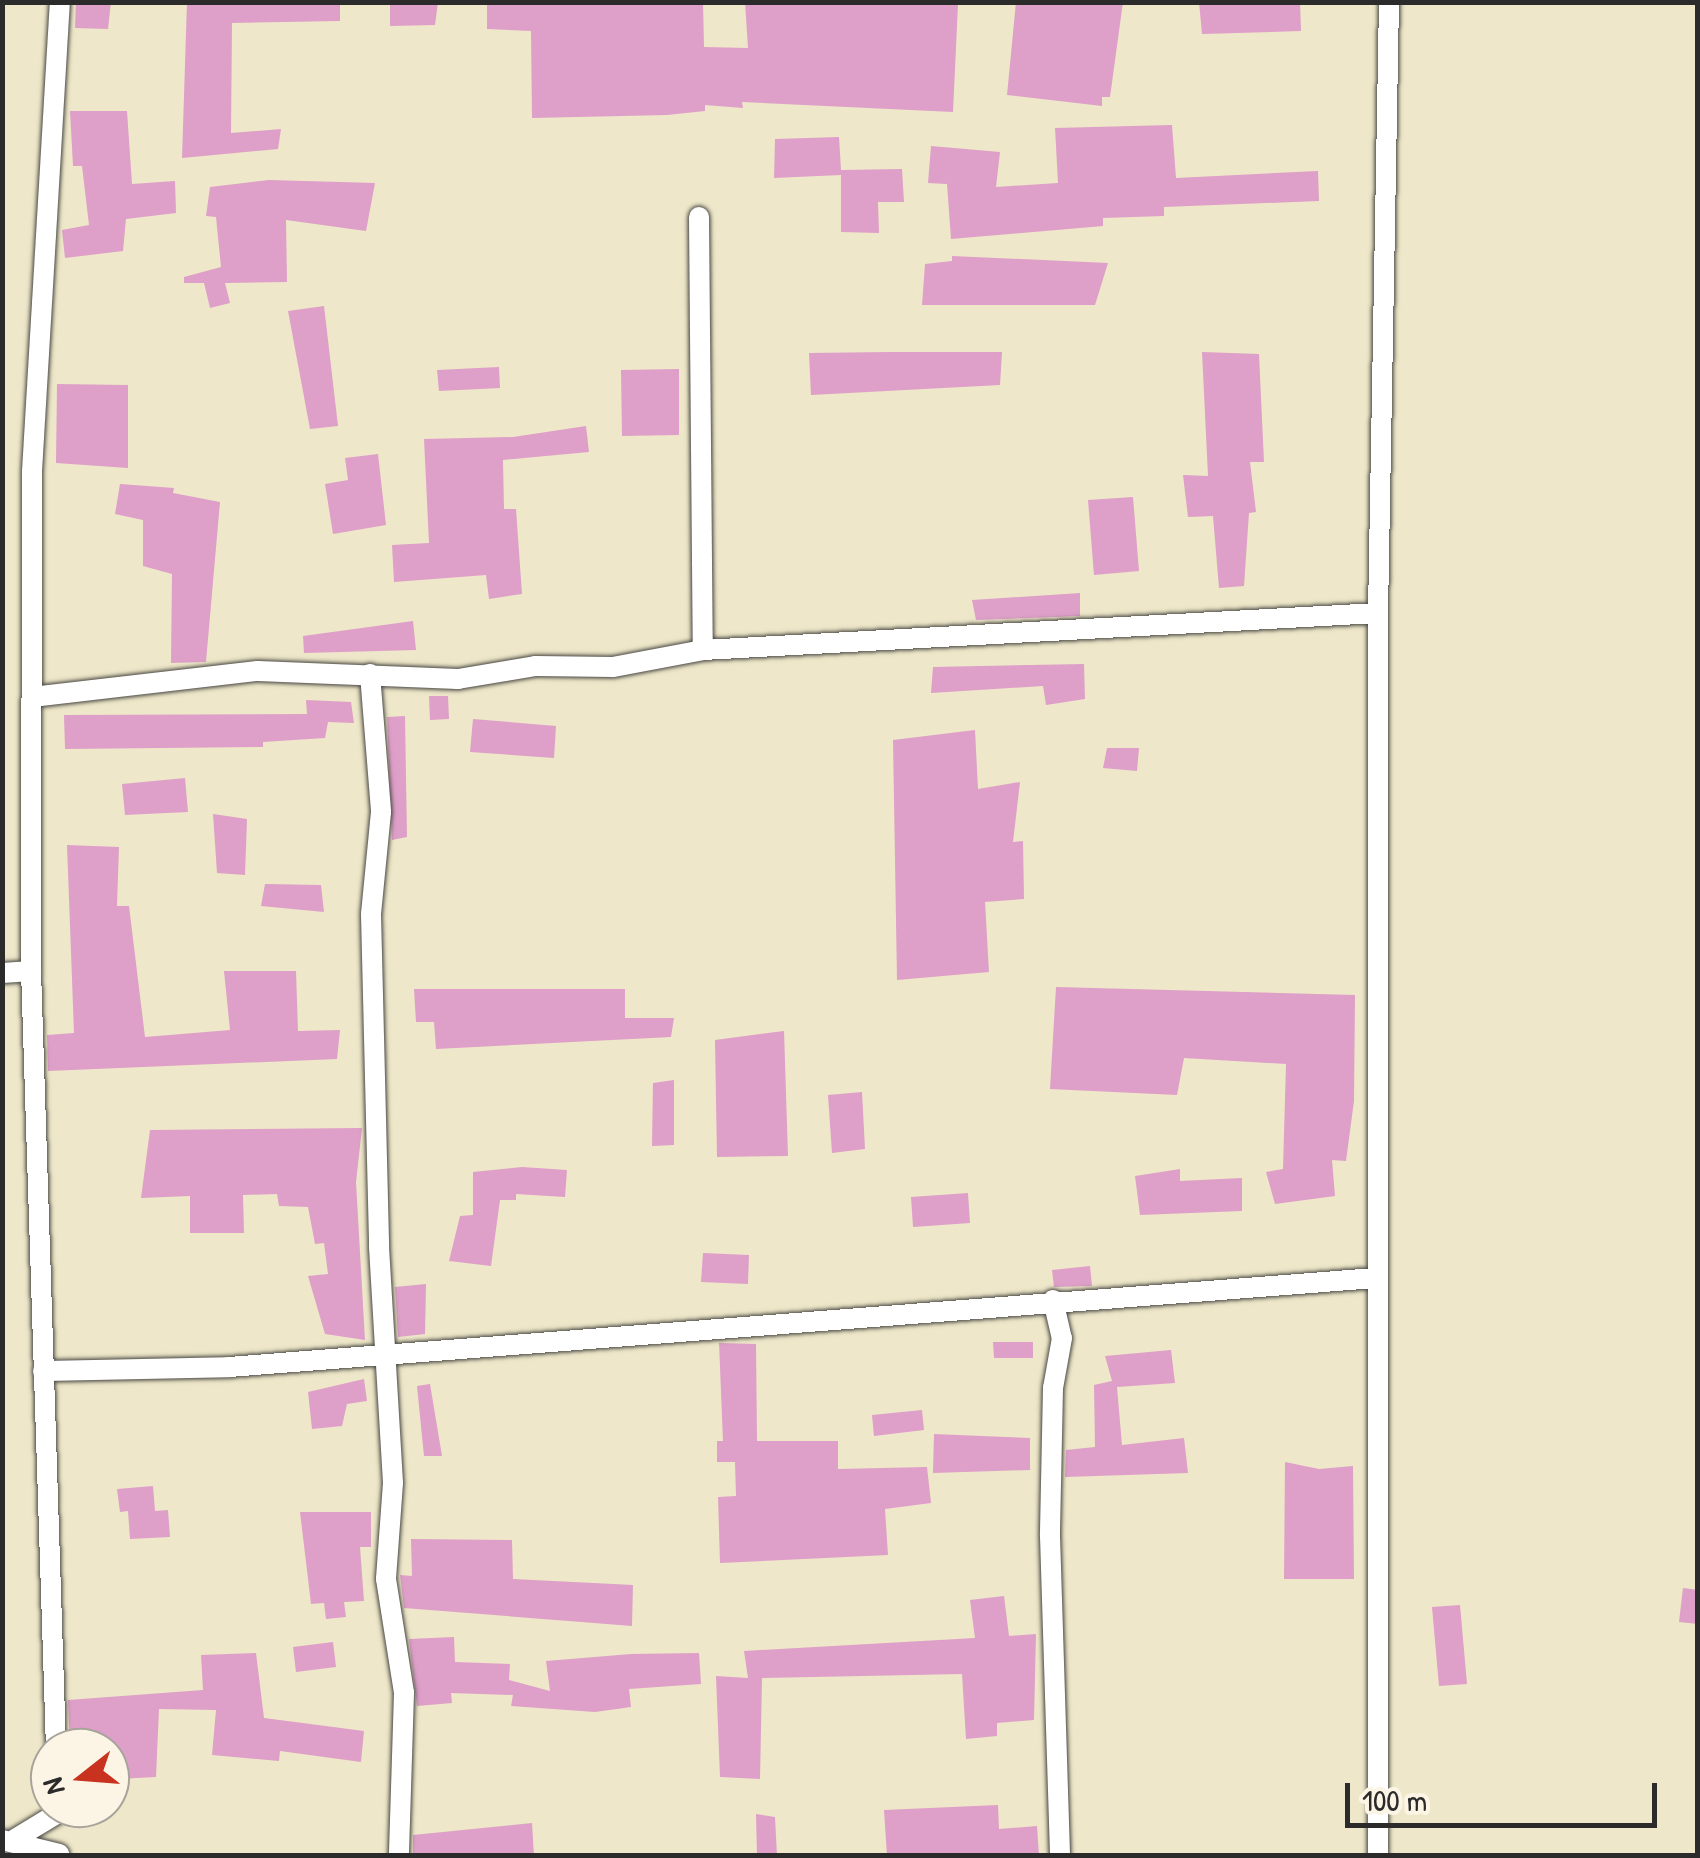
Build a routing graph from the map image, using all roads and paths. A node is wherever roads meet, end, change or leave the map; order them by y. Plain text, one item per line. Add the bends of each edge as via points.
1 (60, 2) edge
2 (1390, 2) edge
3 (698, 217) dead end
4 (1378, 614) junction
5 (702, 650) junction
6 (370, 674) junction
7 (32, 698) junction
8 (30, 971) junction
9 (2, 972) edge
10 (1376, 1278) junction
11 (1053, 1300) junction
12 (388, 1352) junction
13 (44, 1371) junction
14 (55, 1728) edge
15 (58, 1828) edge
16 (9, 1840) edge
17 (59, 1855) edge
18 (399, 1856) edge
19 (1060, 1856) edge
20 (1378, 1856) edge

1 - 7 street via 34,432
2 - 4 street
3 - 5 street
4 - 5 street
4 - 10 street
5 - 6 street via 613,667 536,666 458,679
6 - 7 street via 258,671
6 - 12 street via 381,812 371,914
7 - 8 street
8 - 9 street
8 - 13 street
10 - 11 street
10 - 20 street
11 - 12 street
11 - 19 street via 1062,1338 1053,1388 1050,1536
12 - 13 street via 229,1367
12 - 18 street via 393,1483 386,1579 404,1692
13 - 14 street
15 - 17 street
16 - 17 street

